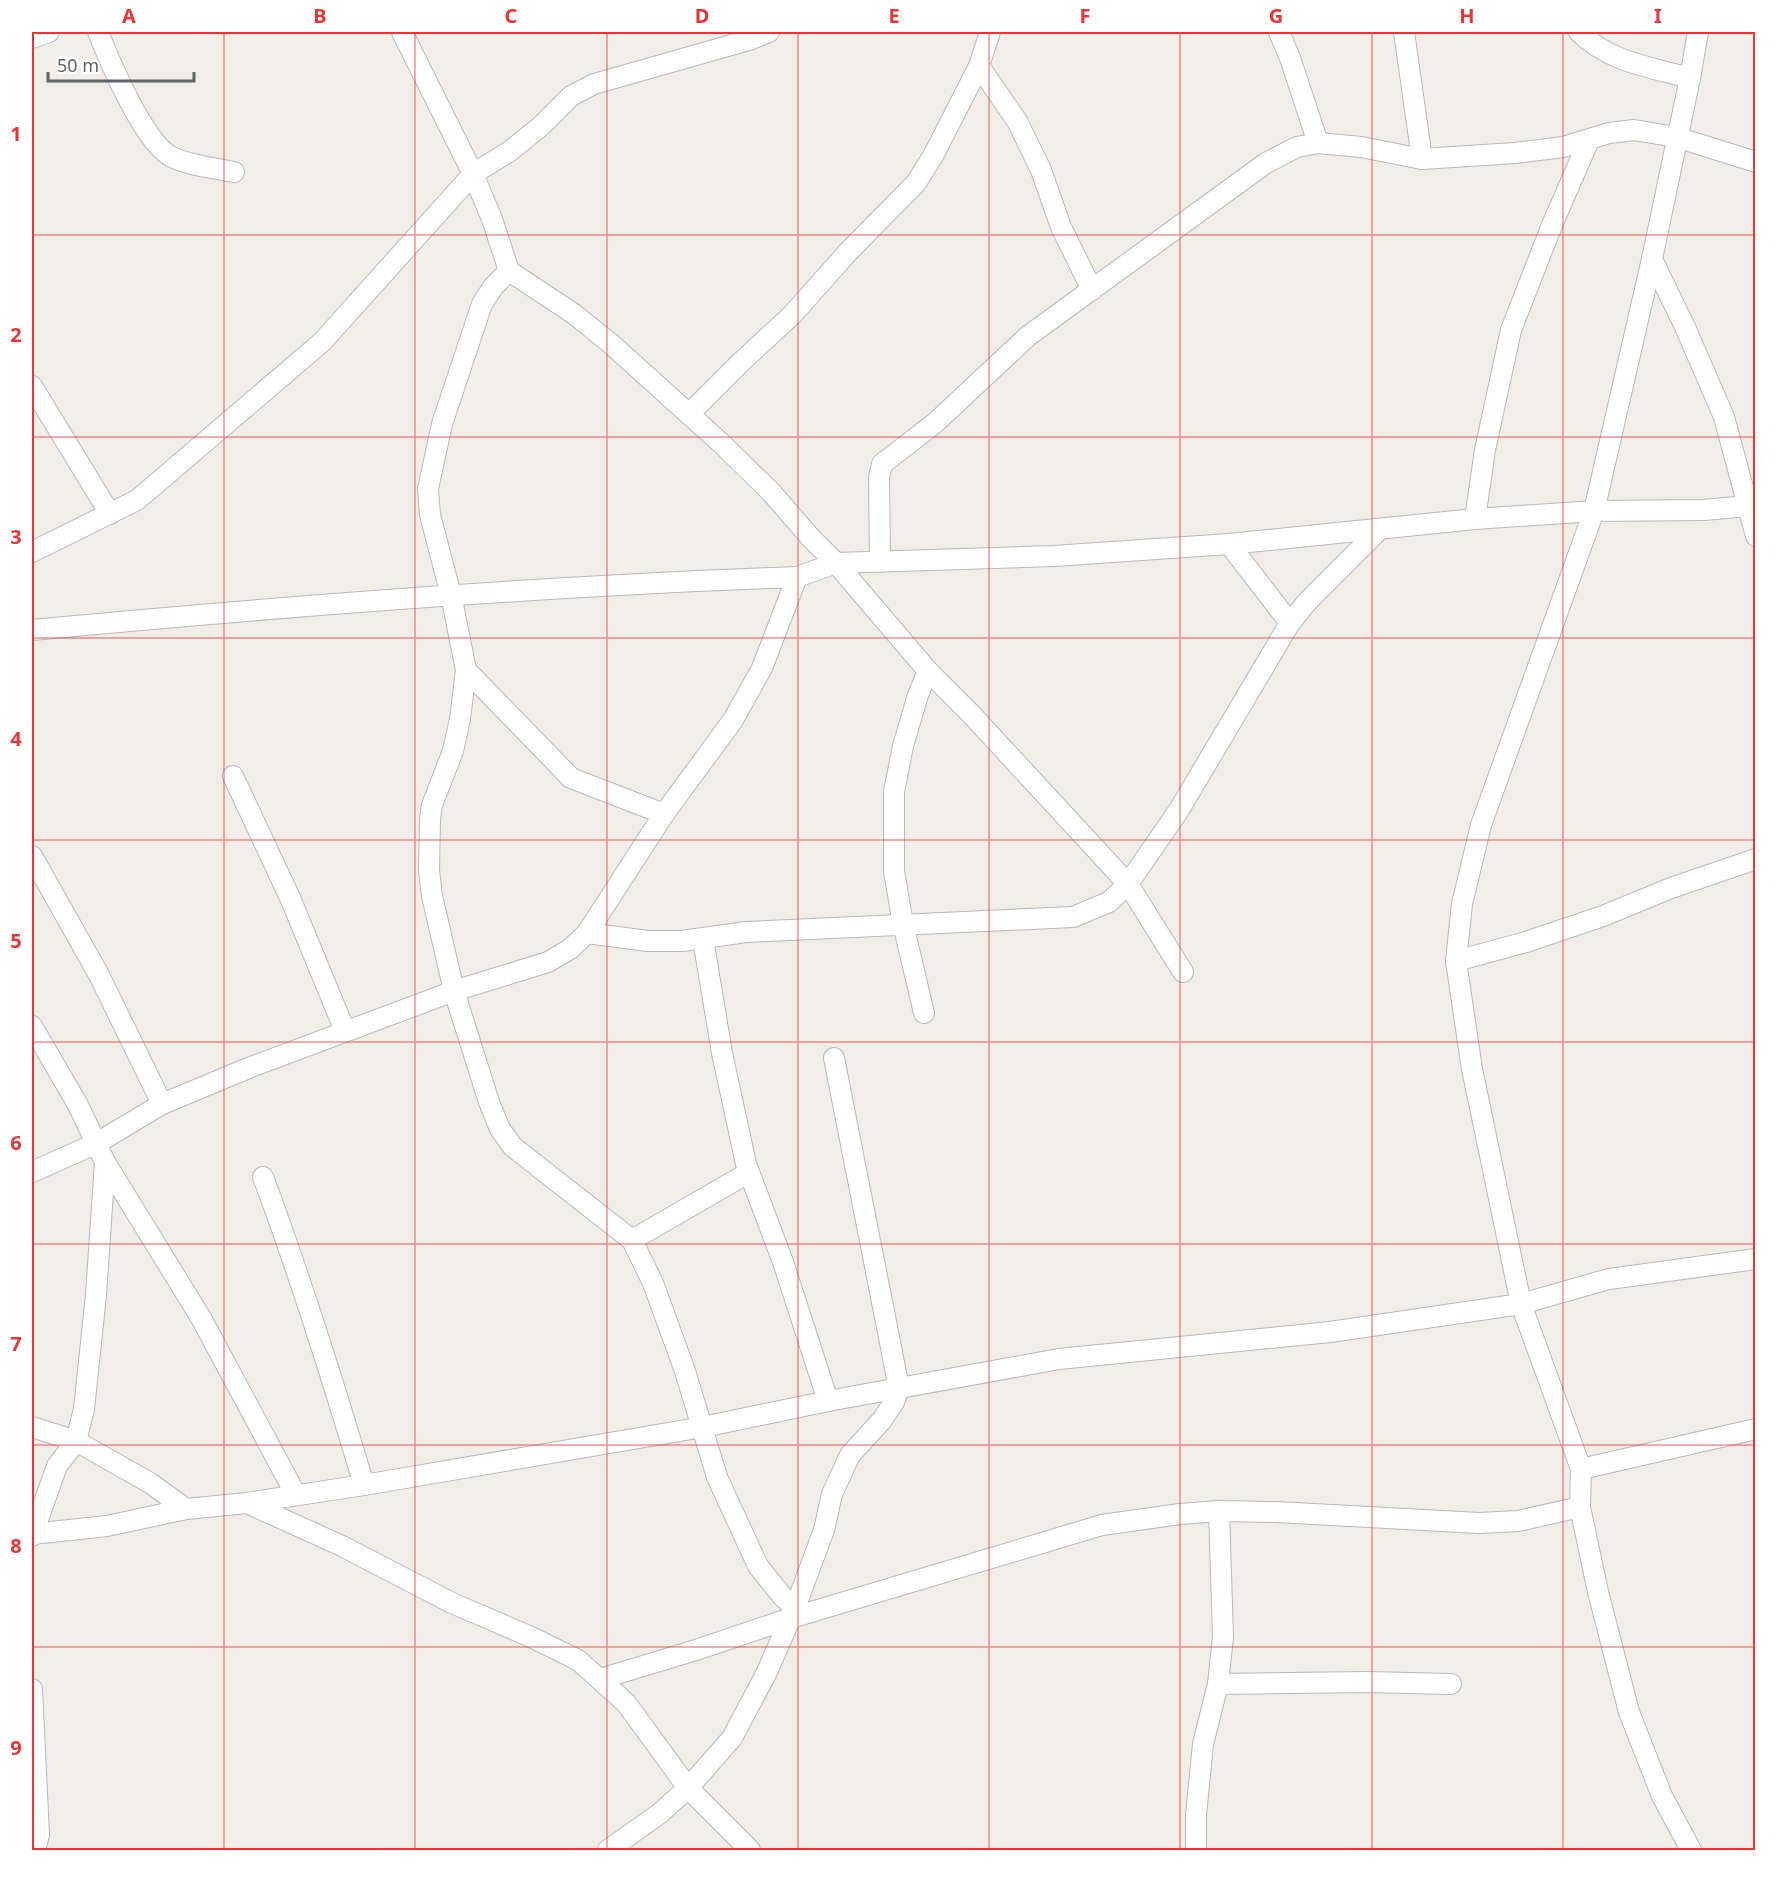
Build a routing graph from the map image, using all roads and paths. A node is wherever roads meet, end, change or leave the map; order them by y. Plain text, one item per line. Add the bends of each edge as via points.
1 (49, 32) edge
2 (98, 32) edge
3 (402, 32) edge
4 (769, 32) edge
5 (990, 32) edge
6 (1279, 32) edge
7 (1404, 32) edge
8 (1579, 32) edge
9 (1698, 32) edge
10 (32, 38) edge
11 (979, 66) junction
12 (1690, 78) junction
13 (1676, 137) junction
14 (1589, 140) junction
15 (1318, 142) junction
16 (1422, 159) junction
17 (1755, 162) edge
18 (234, 172) dead end
19 (473, 174) junction
20 (1652, 259) junction
21 (509, 271) junction
22 (1092, 290) junction
23 (32, 386) edge
24 (689, 414) junction
25 (1751, 507) edge
26 (1593, 511) junction
27 (110, 514) junction
28 (1475, 519) junction
29 (1379, 530) junction
30 (1755, 536) edge
31 (1229, 544) junction
32 (32, 552) edge
33 (880, 562) junction
34 (836, 563) junction
35 (797, 577) junction
36 (451, 595) junction
37 (1290, 623) junction
38 (32, 630) edge
39 (466, 670) junction
40 (928, 671) junction
41 (233, 776) dead end
42 (664, 814) junction
43 (32, 856) edge
44 (1755, 859) edge
45 (1128, 884) junction
46 (903, 924) junction
47 (587, 933) junction
48 (703, 939) junction
49 (1456, 961) junction
50 (1183, 972) dead end
51 (454, 991) junction
52 (924, 1013) dead end
53 (32, 1026) edge
54 (345, 1031) junction
55 (834, 1058) dead end
56 (162, 1104) junction
57 (97, 1143) junction
58 (105, 1162) junction
59 (32, 1172) edge
60 (748, 1173) junction
61 (263, 1177) dead end
62 (632, 1240) junction
63 (1755, 1258) edge
64 (1521, 1304) junction
65 (899, 1388) junction
66 (828, 1401) junction
67 (32, 1427) edge
68 (703, 1427) junction
69 (1755, 1429) edge
70 (76, 1441) junction
71 (1581, 1469) junction
72 (364, 1485) junction
73 (296, 1495) junction
74 (247, 1503) junction
75 (1580, 1507) junction
76 (186, 1509) junction
77 (1219, 1511) junction
78 (32, 1534) edge
79 (793, 1613) junction
80 (600, 1679) junction
81 (1218, 1684) junction
82 (1451, 1684) dead end
83 (32, 1689) edge
84 (688, 1788) junction
85 (35, 1851) edge
86 (608, 1851) edge
87 (750, 1851) edge
88 (1196, 1851) edge
89 (1691, 1851) edge

1 - 10 street
2 - 18 street via 139,119 159,147 178,159
3 - 19 street
4 - 19 street via 594,84 572,96 510,151
5 - 11 street
6 - 15 street
7 - 16 street
8 - 12 street via 1605,53
9 - 12 street
11 - 22 street via 1017,121
11 - 24 street via 915,183 792,315
12 - 13 street
13 - 14 street via 1634,130
13 - 17 street
13 - 20 street
14 - 16 street via 1515,153
14 - 28 street via 1511,330 1485,450
15 - 16 street
15 - 22 street via 1297,147 1266,163
19 - 21 street
19 - 27 street via 322,342 137,500
20 - 25 street via 1724,417
20 - 26 street
21 - 24 street via 574,314
21 - 36 street via 482,304 441,424 428,489 430,514
22 - 33 street via 1028,336 935,423 882,464
23 - 27 street
24 - 34 street via 763,484
25 - 26 street
25 - 30 street
26 - 28 street
26 - 49 street via 1481,825 1462,904
27 - 32 street
28 - 29 street
29 - 31 street
29 - 37 street
31 - 33 street
31 - 37 street
33 - 34 street
34 - 35 street
34 - 40 street
35 - 36 street
35 - 42 street via 751,690 716,746
36 - 38 street
36 - 39 street
37 - 45 street via 1179,810
39 - 42 street via 571,778
39 - 51 street via 453,751 430,819 432,896
40 - 45 street
40 - 46 street via 903,746 894,792 894,872
41 - 54 street via 291,900
42 - 47 street
43 - 56 street via 99,975
44 - 49 street via 1603,916
45 - 46 street via 1108,902 1073,917
45 - 50 street
46 - 48 street via 746,932
46 - 52 street
47 - 48 street via 648,941
47 - 51 street via 548,962
48 - 60 street
49 - 64 street via 1472,1069
51 - 54 street
51 - 62 street via 500,1129 513,1147
53 - 57 street
54 - 56 street
55 - 65 street
56 - 57 street
57 - 58 street
57 - 59 street
58 - 70 street via 91,1352
58 - 73 street via 201,1318
60 - 62 street
60 - 66 street via 783,1262
61 - 72 street via 317,1330
62 - 68 street via 652,1284
63 - 64 street via 1609,1279
64 - 65 street via 1330,1332 1059,1359
64 - 71 street
65 - 66 street
65 - 79 street via 882,1420 850,1455 832,1494 824,1530
66 - 68 street
67 - 70 street
68 - 72 street
68 - 79 street via 717,1477 758,1566
69 - 71 street
70 - 76 street via 150,1483
70 - 78 street via 57,1466
71 - 75 street
72 - 73 street
73 - 74 street
74 - 76 street
74 - 80 street via 578,1660
75 - 77 street via 1518,1521 1479,1523
75 - 89 street via 1629,1712 1662,1796
76 - 78 street via 107,1526
77 - 79 street via 1102,1525
77 - 81 street via 1223,1637
79 - 80 street via 696,1650
79 - 84 street via 732,1737
80 - 84 street via 626,1703
81 - 82 street
81 - 88 street via 1203,1744
83 - 85 street via 39,1835
84 - 86 street
84 - 87 street

